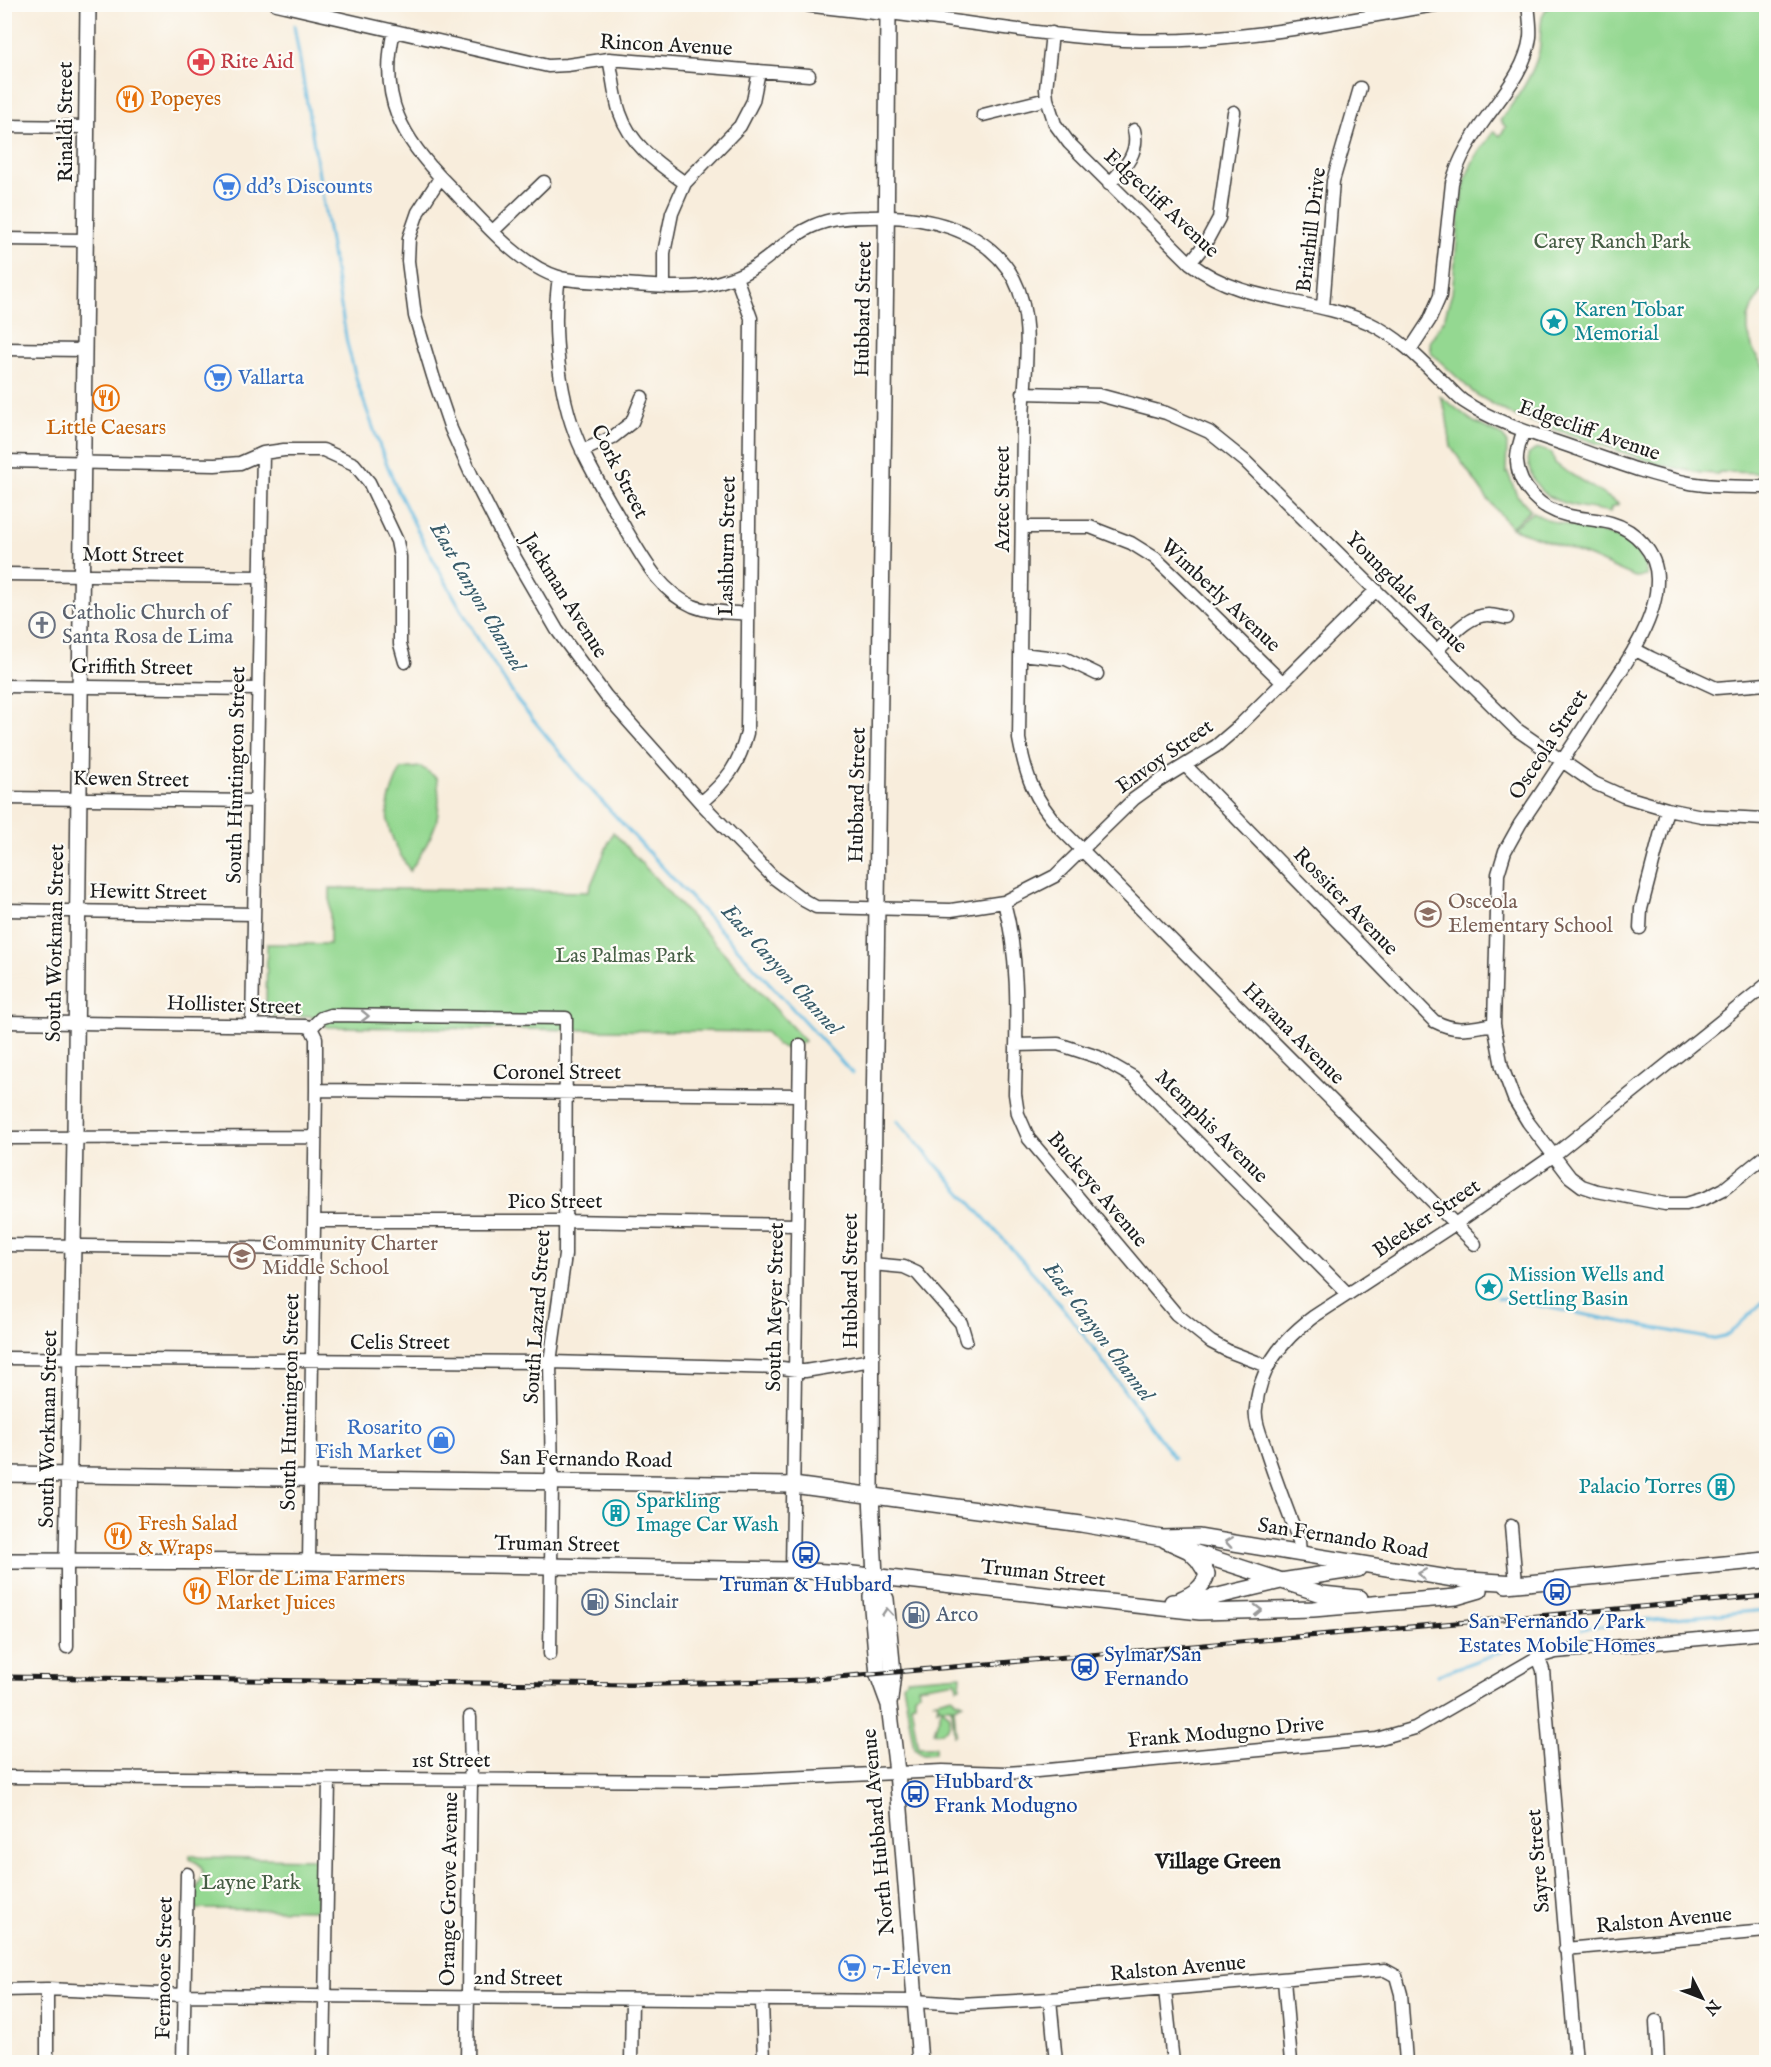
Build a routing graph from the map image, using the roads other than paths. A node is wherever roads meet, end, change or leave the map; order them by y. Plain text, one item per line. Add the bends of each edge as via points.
1 (88, 4) edge
2 (276, 4) edge
3 (809, 4) edge
4 (1441, 4) edge
5 (1528, 4) edge
6 (888, 13) junction
7 (394, 31) junction
8 (1052, 33) junction
9 (609, 58) junction
10 (759, 71) junction
11 (809, 75) dead end
12 (1360, 88) dead end
13 (1047, 99) junction
14 (1234, 112) dead end
15 (983, 115) dead end
16 (4, 126) edge
17 (86, 127) junction
18 (1134, 130) dead end
19 (440, 178) junction
20 (544, 182) dead end
21 (685, 183) junction
22 (1109, 184) junction
23 (886, 216) junction
24 (493, 231) junction
25 (4, 239) edge
26 (86, 240) junction
27 (1190, 263) junction
28 (559, 277) junction
29 (736, 277) junction
30 (664, 285) junction
31 (1323, 307) junction
32 (4, 349) edge
33 (83, 350) junction
34 (1410, 350) junction
35 (1023, 393) junction
36 (642, 397) dead end
37 (1523, 431) junction
38 (582, 451) junction
39 (263, 453) junction
40 (4, 461) edge
41 (82, 462) junction
42 (1767, 487) edge
43 (1022, 527) junction
44 (4, 574) edge
45 (81, 575) junction
46 (261, 577) junction
47 (1376, 590) junction
48 (747, 614) junction
49 (1507, 618) dead end
50 (1634, 649) junction
51 (1436, 651) junction
52 (1021, 654) junction
53 (405, 662) dead end
54 (1097, 674) dead end
55 (1283, 683) junction
56 (1767, 684) edge
57 (4, 686) edge
58 (80, 687) junction
59 (258, 689) junction
60 (1563, 761) junction
61 (1185, 765) junction
62 (4, 798) edge
63 (78, 799) junction
64 (256, 801) junction
65 (701, 803) junction
66 (1667, 809) junction
67 (1767, 819) edge
68 (1083, 851) junction
69 (1004, 902) junction
70 (878, 907) junction
71 (4, 910) edge
72 (77, 912) junction
73 (254, 914) junction
74 (1640, 928) dead end
75 (1767, 985) edge
76 (566, 1018) joint
77 (4, 1022) edge
78 (76, 1023) junction
79 (1494, 1024) junction
80 (252, 1025) junction
81 (311, 1028) junction
82 (800, 1045) dead end
83 (1016, 1046) junction
84 (316, 1090) junction
85 (567, 1092) junction
86 (799, 1095) junction
87 (314, 1137) junction
88 (4, 1138) edge
89 (75, 1138) junction
90 (1767, 1155) edge
91 (1553, 1156) junction
92 (314, 1221) junction
93 (564, 1221) junction
94 (1455, 1224) junction
95 (796, 1225) junction
96 (1475, 1244) dead end
97 (4, 1245) edge
98 (74, 1246) junction
99 (313, 1249) junction
100 (872, 1264) junction
101 (1348, 1294) junction
102 (966, 1340) dead end
103 (4, 1358) edge
104 (71, 1359) junction
105 (872, 1360) junction
106 (311, 1362) junction
107 (550, 1362) junction
108 (1267, 1366) junction
109 (796, 1370) junction
110 (4, 1474) edge
111 (69, 1475) junction
112 (310, 1477) junction
113 (552, 1481) junction
114 (793, 1485) junction
115 (871, 1495) junction
116 (1510, 1526) dead end
117 (1162, 1538) junction
118 (1187, 1550) junction
119 (1300, 1553) junction
120 (1767, 1560) edge
121 (4, 1561) edge
122 (67, 1562) junction
123 (309, 1562) junction
124 (551, 1565) junction
125 (1390, 1569) junction
126 (792, 1570) junction
127 (875, 1577) junction
128 (1281, 1581) junction
129 (1516, 1583) junction
130 (1480, 1590) junction
131 (1178, 1601) junction
132 (1143, 1605) junction
133 (1767, 1633) edge
134 (67, 1647) dead end
135 (550, 1654) dead end
136 (1538, 1657) junction
137 (885, 1674) joint
138 (470, 1717) dead end
139 (897, 1772) junction
140 (4, 1777) edge
141 (329, 1780) junction
142 (471, 1780) junction
143 (187, 1874) dead end
144 (1767, 1931) edge
145 (1565, 1948) junction
146 (1284, 1980) junction
147 (47, 1989) junction
148 (4, 1990) edge
149 (1165, 1990) junction
150 (184, 1995) junction
151 (325, 1996) junction
152 (468, 1998) junction
153 (632, 1999) junction
154 (1050, 1999) junction
155 (762, 2001) junction
156 (915, 2001) junction
157 (960, 2004) joint
158 (1656, 2021) dead end
159 (47, 2062) edge
160 (183, 2062) edge
161 (324, 2062) edge
162 (467, 2062) edge
163 (632, 2062) edge
164 (764, 2062) edge
165 (920, 2062) edge
166 (1056, 2062) edge
167 (1173, 2062) edge
168 (1291, 2062) edge
169 (1406, 2062) edge
170 (1576, 2062) edge
171 (1658, 2062) edge

1 - 17 main road, Rinaldi Street
2 - 7 street, Rincon Avenue
3 - 6 main road
4 - 8 street via 1264,33 1201,39
5 - 34 street via 1530,37 1522,64 1457,166 1440,296
6 - 8 street
6 - 23 main road, Hubbard Street
7 - 9 street, Rincon Avenue via 548,66
7 - 19 street, Aztec Street via 389,83 395,112 412,145
8 - 13 street, Edgecliff Avenue
9 - 10 street, Rincon Avenue
9 - 21 street via 620,113 630,133 648,156
10 - 11 street, Rincon Avenue
10 - 21 street via 753,101 740,126
12 - 31 street, Briarhill Drive via 1333,181
13 - 15 street
13 - 22 street, Edgecliff Avenue via 1055,124
14 - 27 street via 1218,218
16 - 17 street
17 - 26 main road, Rinaldi Street
18 - 22 street via 1136,139 1129,162
19 - 24 street, Aztec Street
19 - 65 street, Jackman Avenue via 418,212 408,261 415,316 451,429 503,537 557,630 606,696
20 - 24 street
21 - 30 street via 672,213 664,254
22 - 27 street, Edgecliff Avenue
23 - 29 street, Aztec Street via 842,218 812,226 755,268
23 - 35 street, Aztec Street via 960,230 999,257 1014,280 1027,327
23 - 70 main road, Hubbard Street
24 - 28 street, Aztec Street via 531,263
25 - 26 street
26 - 33 main road, South Workman Street
27 - 31 street, Edgecliff Avenue via 1222,284 1247,293
28 - 30 street, Aztec Street
28 - 38 street, Cork Street via 556,339 563,394
29 - 30 street, Aztec Street via 703,286
29 - 48 street, Lashburn Street via 751,318
31 - 34 street, Edgecliff Avenue via 1371,324
32 - 33 street
33 - 41 main road, South Workman Street
34 - 37 street, Edgecliff Avenue via 1462,400
35 - 43 street, Aztec Street
35 - 47 street, Youngdale Avenue via 1099,395 1166,413 1209,432 1245,461
36 - 38 street via 632,422 613,437
37 - 42 street, Edgecliff Avenue via 1686,483
37 - 50 street, Osceola Street via 1517,464 1526,488 1537,500 1566,515 1628,530 1653,559 1657,579 1654,604
38 - 48 street, Cork Street via 650,570 667,589 692,605
39 - 41 street via 240,463 215,465
39 - 46 street, South Huntington Street
39 - 53 street via 323,450 354,464 369,482 397,541 400,644
40 - 41 street
41 - 45 main road, South Workman Street
43 - 52 street, Aztec Street
43 - 55 street, Wimberly Avenue via 1090,526 1131,543 1155,558
44 - 45 street, Mott Street
45 - 46 street, Mott Street
45 - 58 main road, South Workman Street
46 - 59 street, South Huntington Street
47 - 51 street, Youngdale Avenue
47 - 55 street, Envoy Street
48 - 65 street, Lashburn Street via 747,733 730,774
49 - 51 street via 1486,615 1472,619
50 - 56 street via 1716,688
50 - 60 street, Osceola Street
51 - 60 street, Youngdale Avenue via 1516,729
52 - 54 street via 1066,659
52 - 68 street, Aztec Street via 1019,739 1024,766 1043,809
55 - 61 street, Envoy Street via 1227,737
57 - 58 street, Griffith Street
58 - 59 street, Griffith Street
58 - 63 main road, South Workman Street
59 - 64 street, South Huntington Street
60 - 66 street, Youngdale Avenue via 1594,783
60 - 79 street, Osceola Street via 1518,828 1498,874
61 - 68 street, Envoy Street via 1134,799
61 - 79 street, Rossiter Avenue via 1434,1021 1461,1030
62 - 63 street, Kewen Street
63 - 64 street, Kewen Street
63 - 72 main road, South Workman Street
64 - 73 street, South Huntington Street
65 - 70 street, Jackman Avenue via 774,878 805,901 816,907
66 - 67 street, Youngdale Avenue
66 - 74 street via 1641,909
68 - 69 street, Envoy Street via 1048,881
68 - 94 street, Havana Avenue
69 - 70 street, Envoy Street via 951,910
69 - 83 street, Buckeye Avenue via 1013,942
70 - 100 main road, Hubbard Street
71 - 72 street, Hewitt Street
72 - 73 street, Hewitt Street
72 - 78 main road, South Workman Street
73 - 80 street, South Huntington Street
75 - 91 street, Bleeker Street
81 -> 76 street, Hollister Street via 330,1015
76 - 85 street, South Lazard Street
77 - 78 street, Hollister Street
78 - 80 street, Hollister Street
78 - 89 main road, South Workman Street
79 - 91 street, Osceola Street via 1502,1067 1514,1099
80 - 81 street, Hollister Street
81 - 84 street, South Huntington Street via 315,1035
82 - 86 street, South Meyer Street
83 - 101 street, Memphis Avenue via 1058,1044 1098,1057 1133,1077
83 - 108 street, Buckeye Avenue via 1018,1114 1043,1158 1176,1314 1228,1352
84 - 85 street, Coronel Street
84 - 87 street, South Huntington Street
85 - 86 street, Coronel Street
85 - 93 street, South Lazard Street
86 - 95 street, South Meyer Street
87 - 89 street
87 - 92 street, South Huntington Street
88 - 89 street
89 - 98 main road, South Workman Street
90 - 91 street, Osceola Street via 1724,1189 1686,1204 1665,1204 1582,1186
91 - 94 street, Bleeker Street
92 - 93 street, Pico Street
92 - 99 street, South Huntington Street
93 - 95 street, Pico Street
93 - 107 street, South Lazard Street via 565,1255
94 - 96 street, Havana Avenue
94 - 101 street, Bleeker Street
95 - 109 street, South Meyer Street
97 - 98 street
98 - 99 street
98 - 104 main road, South Workman Street
99 - 106 street, South Huntington Street
100 - 102 street via 917,1273 960,1323
100 - 105 main road, Hubbard Street
101 - 108 street, Bleeker Street via 1292,1333
103 - 104 street, Celis Street
104 - 106 street, Celis Street
104 - 111 main road, South Workman Street
105 - 109 street, Celis Street
105 - 115 main road, Hubbard Street
106 - 107 street, Celis Street
106 - 112 street, South Huntington Street
107 - 109 street, Celis Street
107 - 113 street, South Lazard Street
108 - 119 street, Bleeker Street via 1255,1410
109 - 114 street, South Meyer Street
110 - 111 main road, San Fernando Road
111 - 112 main road, San Fernando Road
111 - 122 main road, South Workman Street
112 - 113 main road, San Fernando Road
112 - 123 street, South Huntington Street
113 - 114 main road, San Fernando Road
113 - 124 street, South Lazard Street
114 - 115 main road, San Fernando Road
114 - 126 street, South Meyer Street
115 - 117 main road, San Fernando Road
115 - 127 main road, Hubbard Street
116 - 129 street
117 - 118 main road, San Fernando Road
119 -> 117 main road, San Fernando Road via 1198,1537
118 - 128 main road, San Fernando Road
118 - 131 main road via 1207,1574 1195,1593
119 - 125 main road, San Fernando Road
120 - 129 main road, San Fernando Road
121 - 122 main road, Truman Street
122 - 123 main road, Truman Street
122 - 134 street, South Workman Street
123 - 124 main road, Truman Street
124 - 126 main road, Truman Street
124 - 135 street, South Lazard Street
125 - 128 main road, Truman Street via 1336,1571
129 -> 125 main road, San Fernando Road
126 - 127 main road, Truman Street
127 - 132 main road, Truman Street
127 - 137 main road, Hubbard Street via 871,1597
128 - 130 main road, San Fernando Road via 1322,1594 1353,1598
128 - 131 main road, Truman Street via 1201,1600
129 - 130 main road, San Fernando Road
132 -> 130 main road, Truman Street via 1200,1612 1313,1609 1456,1597
131 - 132 main road, Truman Street
133 - 136 street via 1556,1652
136 - 139 street, Frank Modugno Drive via 1415,1728 1377,1739 1006,1773
136 - 145 street, Sayre Street via 1543,1670
137 - 139 main road, North Hubbard Avenue
138 - 142 street, Orange Grove Avenue
139 - 142 street, 1st Street via 718,1781
139 - 156 main road, North Hubbard Avenue
140 - 141 street, 1st Street
141 - 142 street, 1st Street
141 - 151 street
142 - 152 street, Orange Grove Avenue
143 - 150 street, Fermoore Street
144 - 145 street, Ralston Avenue
145 - 170 street, Sayre Street
146 - 149 street, Ralston Avenue
146 - 168 street
146 - 169 street, Ralston Avenue via 1378,1970 1396,1976
147 - 148 street, 2nd Street
147 - 150 street, 2nd Street
147 - 159 street
149 - 154 street, Ralston Avenue
149 - 167 street
150 - 151 street, 2nd Street
150 - 160 street, Fermoore Street
151 - 152 street, 2nd Street
151 - 161 street
152 - 153 street, 2nd Street
152 - 162 street, Orange Grove Avenue
153 - 155 street, 2nd Street
153 - 163 street
154 - 157 street, Ralston Avenue
154 - 166 street
155 - 156 street, 2nd Street
155 - 164 street
156 - 157 street, 2nd Street
156 - 165 main road, North Hubbard Avenue
158 - 171 street

